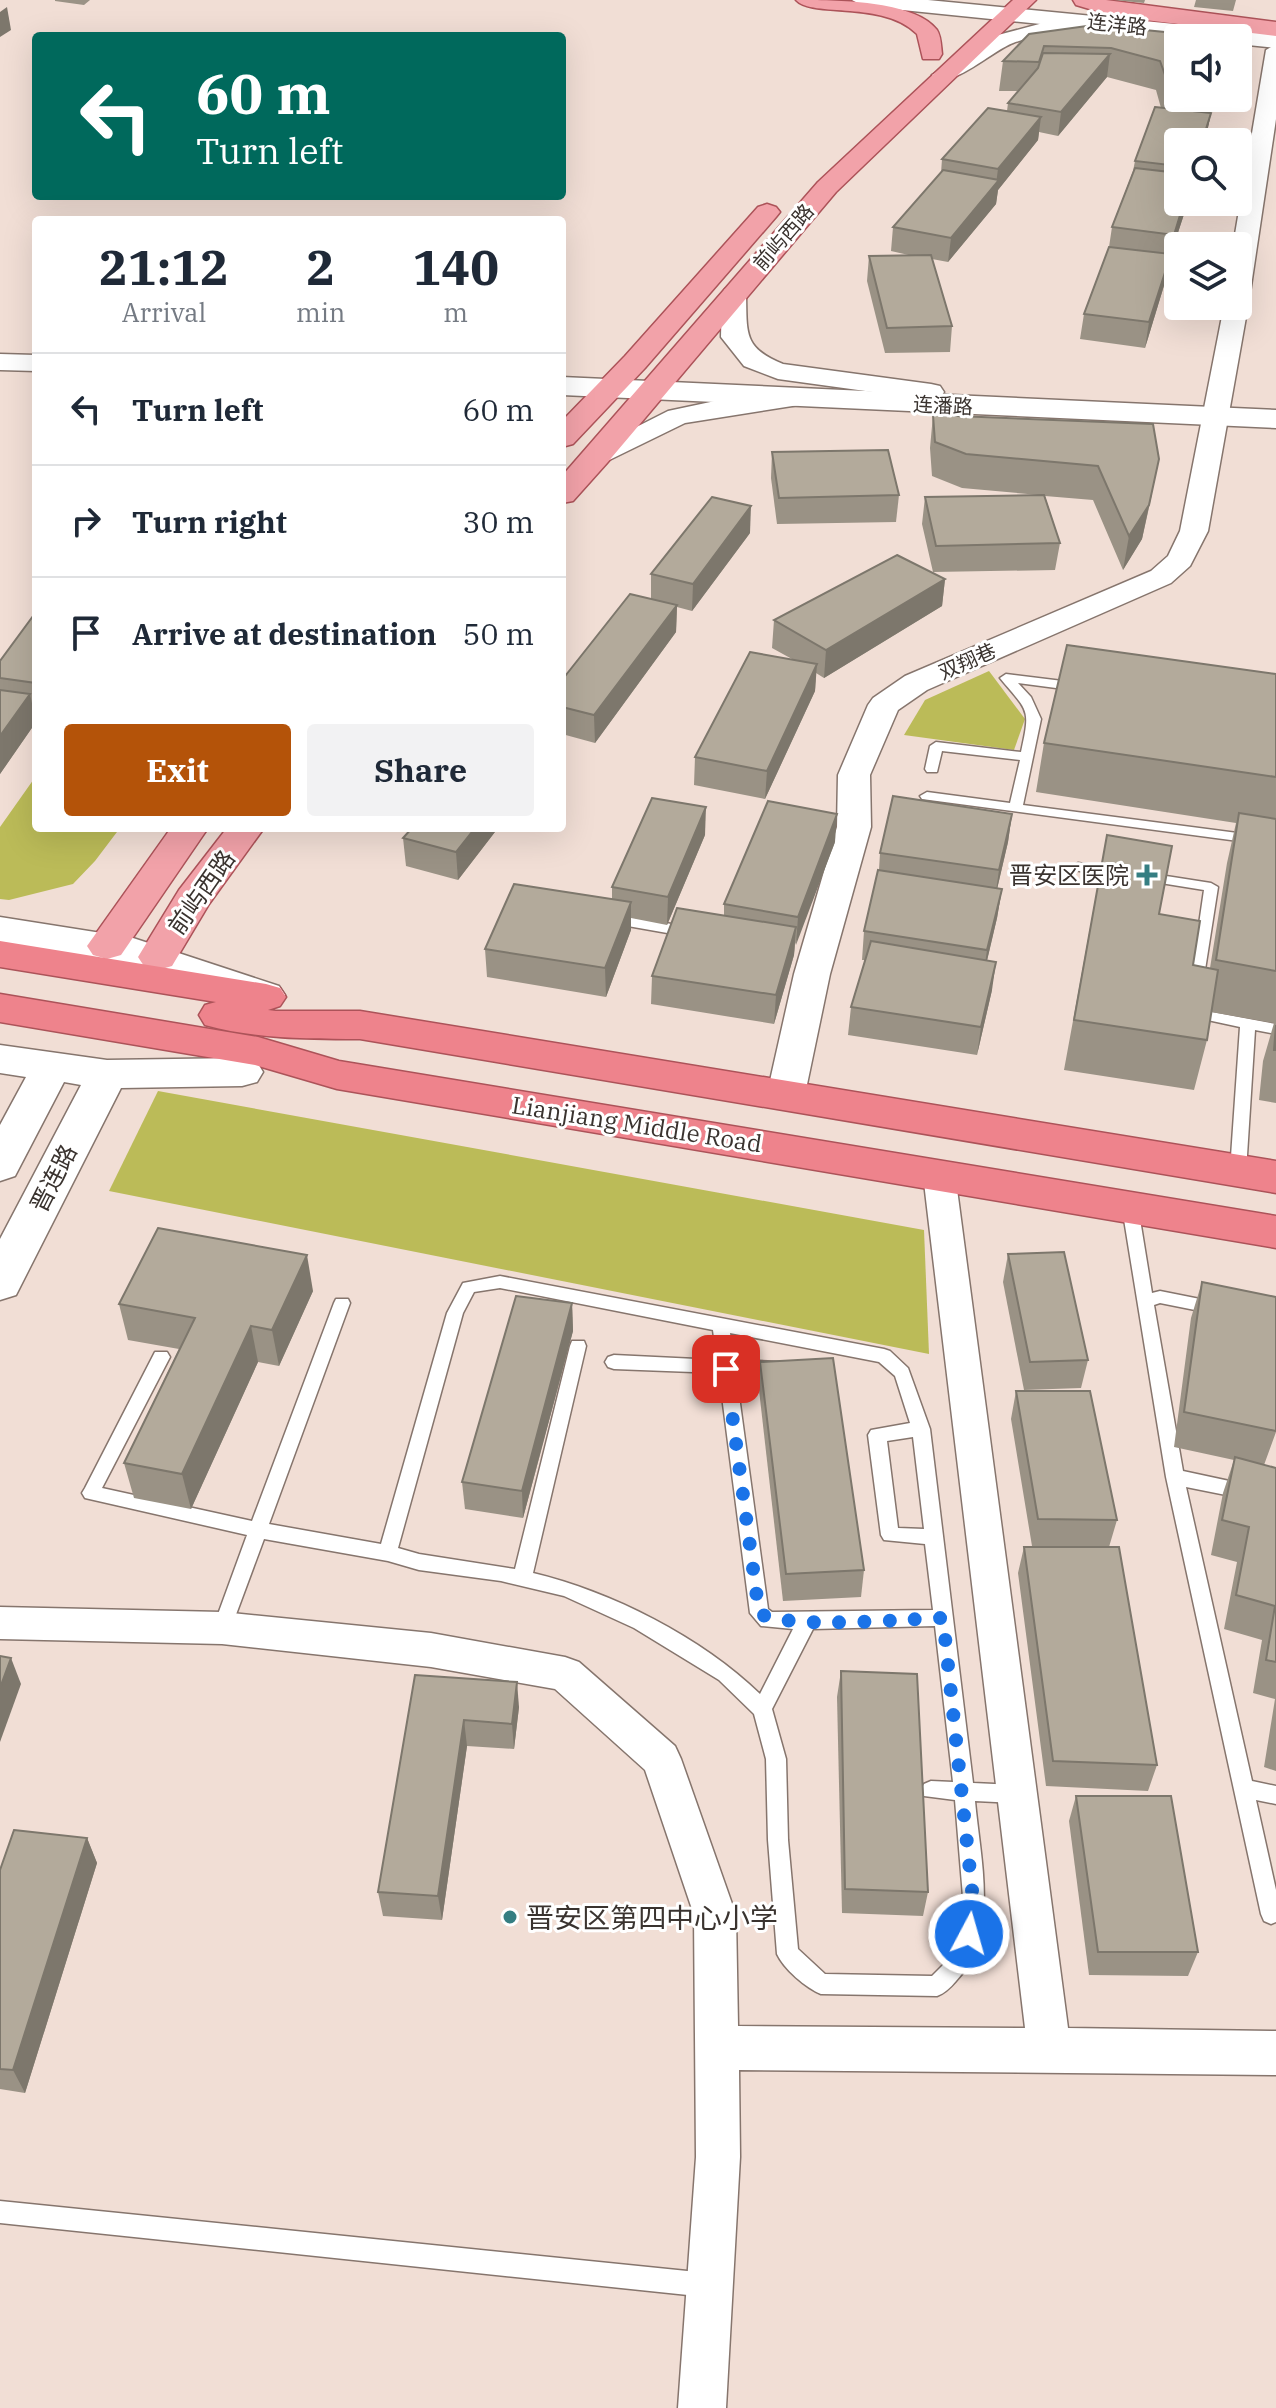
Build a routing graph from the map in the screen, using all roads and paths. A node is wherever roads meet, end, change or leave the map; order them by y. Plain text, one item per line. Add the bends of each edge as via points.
1 (807, 0) edge
2 (863, 0) edge
3 (1084, 0) edge
4 (997, 5) edge
5 (1122, 25) junction
6 (1276, 30) edge
7 (1276, 41) edge
8 (1276, 50) edge
9 (936, 65) junction
10 (815, 164) dead end
11 (783, 196) dead end
12 (1248, 232) edge
13 (734, 294) junction
14 (1234, 320) edge
15 (0, 350) edge
16 (32, 352) edge
17 (0, 362) edge
18 (32, 363) edge
19 (566, 377) edge
20 (614, 384) junction
21 (566, 386) edge
22 (658, 386) junction
23 (931, 392) junction
24 (796, 398) junction
25 (1276, 406) edge
26 (1218, 410) junction
27 (1276, 419) edge
28 (566, 434) edge
29 (597, 458) junction
30 (566, 490) edge
31 (1088, 689) edge
32 (1027, 757) junction
33 (932, 769) dead end
34 (927, 796) dead end
35 (1016, 808) junction
36 (187, 832) edge
37 (243, 832) edge
38 (1276, 842) edge
39 (1078, 867) dead end
40 (600, 917) edge
41 (0, 930) edge
42 (709, 936) edge
43 (107, 946) junction
44 (0, 954) edge
45 (158, 957) junction
46 (0, 979) edge
47 (279, 999) junction
48 (78, 1006) junction
49 (0, 1008) edge
50 (1248, 1024) junction
51 (360, 1025) junction
52 (1276, 1029) edge
53 (0, 1036) edge
54 (0, 1059) edge
55 (109, 1064) junction
56 (51, 1068) junction
57 (242, 1072) joint
58 (337, 1075) junction
59 (786, 1094) junction
60 (0, 1165) edge
61 (939, 1174) junction
62 (1257, 1174) edge
63 (1130, 1207) junction
64 (1276, 1232) edge
65 (0, 1283) edge
66 (1145, 1301) junction
67 (342, 1303) dead end
68 (1232, 1311) edge
69 (721, 1325) junction
70 (578, 1346) dead end
71 (161, 1357) dead end
72 (614, 1362) dead end
73 (726, 1369) junction
74 (797, 1370) edge
75 (921, 1429) junction
76 (1175, 1477) junction
77 (1276, 1498) edge
78 (258, 1530) junction
79 (934, 1537) junction
80 (388, 1553) junction
81 (522, 1578) junction
82 (943, 1618) junction
83 (807, 1621) junction
84 (0, 1623) edge
85 (222, 1628) junction
86 (762, 1709) junction
87 (1246, 1789) junction
88 (931, 1790) dead end
89 (964, 1792) junction
90 (1017, 1794) junction
91 (1276, 1795) edge
92 (1271, 1914) dead end
93 (716, 2048) junction
94 (1049, 2050) junction
95 (1276, 2053) edge
96 (0, 2212) edge
97 (710, 2285) junction
98 (702, 2408) edge

1 - 9 main road via 907,16 928,32
2 - 4 main road, 连洋路
3 - 6 main road via 1113,9
4 - 5 main road, 连洋路
4 - 6 main road, 连洋路
4 - 9 main road, 前屿西路
5 - 7 main road, 连洋路
5 - 9 street via 1043,29
8 - 12 street
9 - 10 main road, 前屿西路
9 - 13 main road, 前屿西路
11 - 20 main road, 前屿西路
13 - 22 main road, 前屿西路
13 - 23 street via 734,337 753,361 778,371
14 - 26 street, 双翔巷
15 - 16 main road
17 - 18 main road
19 - 20 main road
20 - 21 main road
20 - 22 main road, 连潘路
20 - 28 main road, 前屿西路
22 - 23 main road, 连潘路
22 - 24 main road, 连潘路
22 - 29 main road, 前屿西路
23 - 26 main road, 连潘路
24 - 26 main road, 连潘路
24 - 29 street via 677,417
25 - 26 main road, 连潘路
26 - 27 main road, 连潘路
26 - 59 street, 双翔巷 via 1194,531 1170,570 916,683 884,705 854,775 854,827 810,953
29 - 30 main road, 前屿西路
31 - 32 lane via 1006,678 1025,697 1035,719
32 - 33 lane via 936,746
32 - 35 lane
34 - 35 lane
35 - 38 lane
36 - 43 main road, 前屿西路
37 - 45 main road, 前屿西路
39 - 50 lane via 1211,887 1194,1013
40 - 42 lane
41 - 43 main road
43 - 45 main road
44 - 47 highway
45 - 47 main road
46 - 48 highway, Lianjiang Middle Road
47 - 51 highway
48 - 49 highway, Lianjiang Middle Road
48 - 51 highway, Lianjiang Middle Road via 276,1025
48 - 58 highway, Lianjiang Middle Road
50 - 52 lane
50 - 62 lane
51 - 59 highway, Lianjiang Middle Road
53 - 55 highway
54 - 56 main road
55 - 56 main road
55 - 57 main road
55 - 65 main road, 晋连路
56 - 60 main road
57 - 58 highway
58 - 61 highway, Lianjiang Middle Road
59 - 62 highway, Lianjiang Middle Road
61 - 63 highway, Lianjiang Middle Road
61 - 90 street
63 - 64 highway, Lianjiang Middle Road
63 - 66 lane
66 - 68 lane via 1160,1297
66 - 76 lane
67 - 78 lane
69 - 73 lane
69 - 75 lane via 838,1354 884,1356 902,1373
69 - 80 lane via 500,1282 469,1287 455,1313
70 - 81 lane
71 - 78 lane via 91,1493
72 - 73 lane
73 - 74 lane
73 - 83 lane via 759,1613 768,1620
75 - 79 lane
75 - 79 lane via 877,1435 890,1535
76 - 77 lane
76 - 87 lane
78 - 80 lane
78 - 85 lane
79 - 82 lane
80 - 81 lane
81 - 86 lane via 567,1589 641,1622 726,1674
82 - 83 lane
82 - 89 lane
83 - 86 lane
84 - 85 street
85 - 93 street via 431,1650 565,1674 661,1759 715,1915
86 - 89 lane via 776,1759 788,1954 821,1984 937,1986 963,1959 974,1909
87 - 91 lane
87 - 92 lane
88 - 89 lane
89 - 90 lane
90 - 94 street
93 - 94 street
93 - 97 street via 718,2157
94 - 95 street
96 - 97 lane
97 - 98 street

